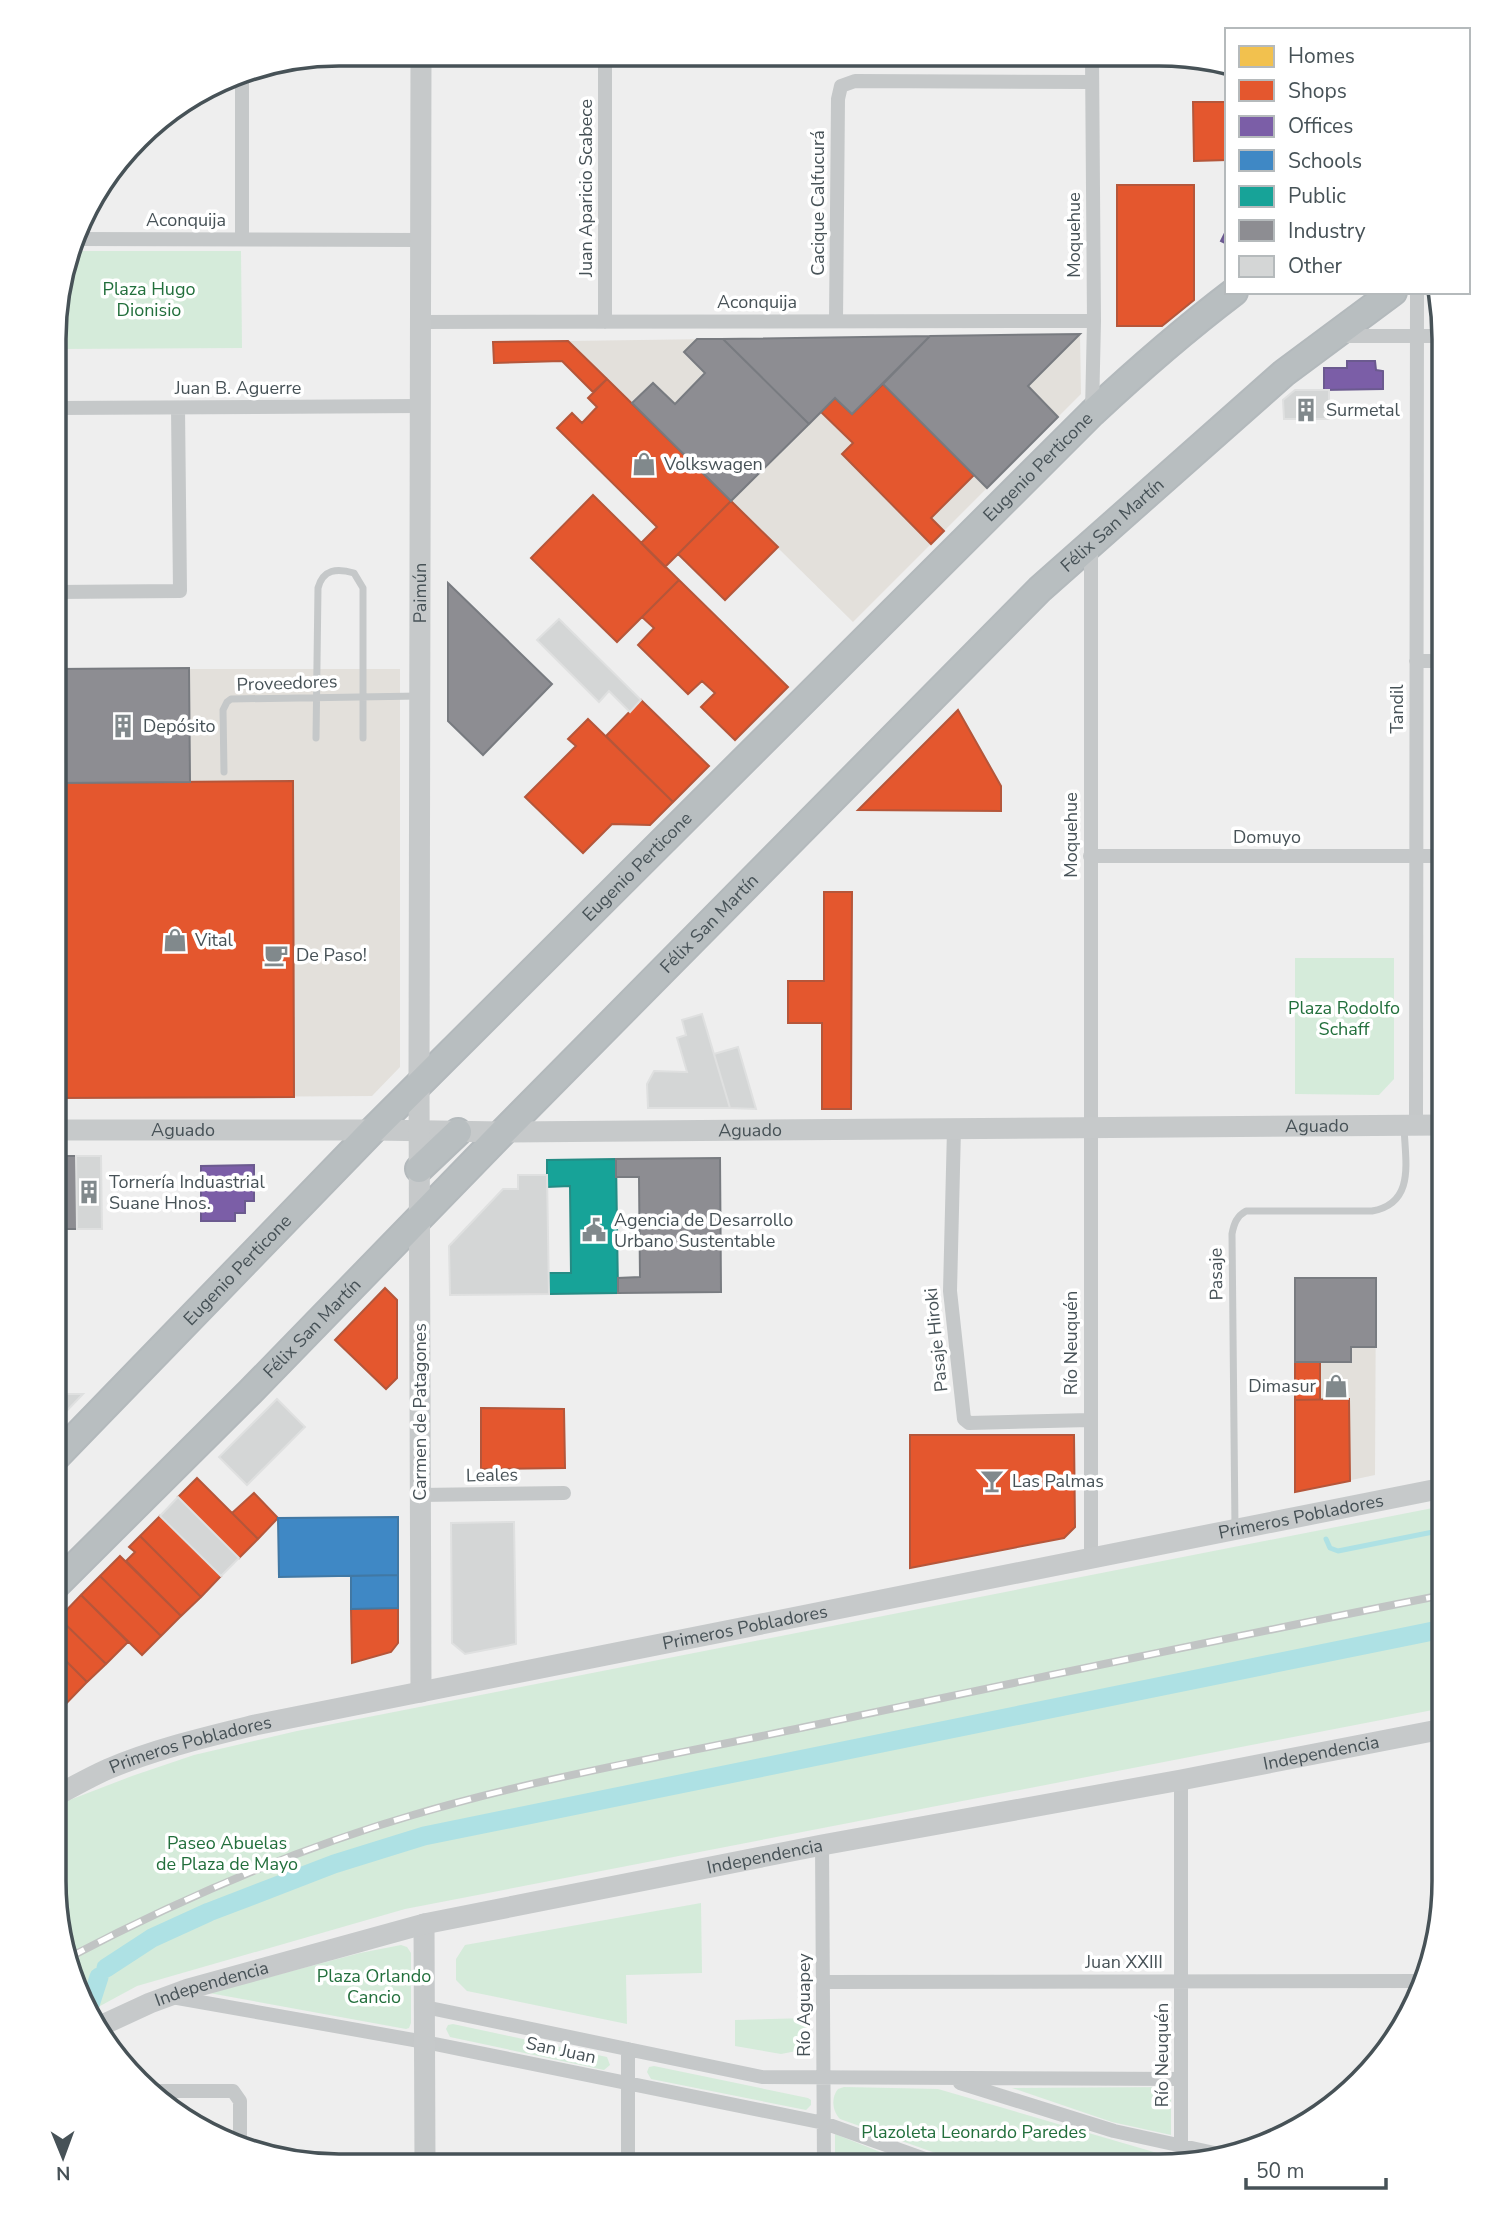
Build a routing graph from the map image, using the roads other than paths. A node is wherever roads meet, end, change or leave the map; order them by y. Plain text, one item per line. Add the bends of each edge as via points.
1 (421, 66) edge
2 (605, 66) edge
3 (1092, 66) edge
4 (1092, 82) junction
5 (242, 85) edge
6 (86, 239) edge
7 (242, 239) junction
8 (421, 240) junction
9 (1231, 294) edge
10 (1390, 294) edge
11 (1417, 294) edge
12 (836, 321) junction
13 (1094, 321) junction
14 (421, 322) junction
15 (605, 322) junction
16 (1333, 335) junction
17 (1417, 336) junction
18 (1432, 336) edge
19 (420, 406) junction
20 (66, 408) edge
21 (178, 408) junction
22 (1092, 413) junction
23 (1091, 543) junction
24 (66, 592) edge
25 (1416, 661) junction
26 (1432, 661) edge
27 (420, 696) junction
28 (363, 697) junction
29 (316, 698) junction
30 (316, 738) dead end
31 (363, 738) dead end
32 (224, 772) dead end
33 (1090, 856) junction
34 (1416, 856) junction
35 (1432, 856) edge
36 (419, 1084) junction
37 (1432, 1125) edge
38 (1410, 1126) junction
39 (1090, 1128) junction
40 (954, 1129) junction
41 (66, 1130) edge
42 (373, 1130) junction
43 (419, 1132) junction
44 (458, 1132) junction
45 (503, 1132) junction
46 (419, 1169) junction
47 (419, 1218) junction
48 (1090, 1420) junction
49 (66, 1447) edge
50 (1432, 1490) edge
51 (564, 1493) dead end
52 (420, 1495) junction
53 (1235, 1530) junction
54 (1091, 1559) junction
55 (66, 1575) edge
56 (421, 1692) junction
57 (1432, 1731) edge
58 (108, 1769) junction
59 (66, 1778) edge
60 (1181, 1780) junction
61 (66, 1791) edge
62 (822, 1845) junction
63 (424, 1924) junction
64 (1181, 1981) junction
65 (1412, 1981) edge
66 (823, 1982) junction
67 (167, 1996) junction
68 (425, 2007) junction
69 (107, 2023) edge
70 (425, 2042) junction
71 (628, 2049) junction
72 (824, 2078) junction
73 (945, 2078) junction
74 (1181, 2079) junction
75 (628, 2083) junction
76 (165, 2091) edge
77 (824, 2123) junction
78 (240, 2135) edge
79 (1181, 2152) edge
80 (1178, 2153) edge
81 (425, 2154) edge
82 (628, 2154) edge
83 (824, 2154) edge
84 (911, 2154) edge

1 - 8 street, Paimún
2 - 15 street, Juan Aparicio Scabece
3 - 4 street, Moquehue
4 - 12 street, Cacique Calfucurá via 855,81 841,86
4 - 13 street, Moquehue
5 - 7 street
6 - 7 street, Aconquija
7 - 8 street, Aconquija
8 - 14 street, Paimún
9 - 22 highway, Eugenio Perticone
10 - 16 highway, Félix San Martín
11 - 17 street, Tandil
12 - 13 street, Aconquija
12 - 15 street, Aconquija
13 - 22 street, Moquehue
14 - 15 street, Aconquija
14 - 19 street, Paimún
16 - 17 street
16 - 23 highway, Félix San Martín
17 - 18 street
17 - 25 street, Tandil
19 - 21 street, Juan B. Aguerre
19 - 27 street, Paimún
20 - 21 street, Juan B. Aguerre
21 - 24 street via 180,591
22 - 36 highway, Eugenio Perticone
23 - 33 street, Moquehue
23 - 45 highway, Félix San Martín via 1023,606
25 - 26 street
25 - 34 street, Tandil
27 - 28 lane, Proveedores
27 - 36 street, Paimún
28 - 29 lane, Proveedores
28 - 29 lane via 363,588 354,573 338,570 320,578 318,588
28 - 31 lane
29 - 30 lane
29 - 32 lane, Proveedores via 236,698 227,702 223,710
33 - 34 street, Domuyo
33 - 39 street, Moquehue
34 - 35 street, Domuyo
34 - 38 street, Tandil
36 - 42 highway, Eugenio Perticone
36 - 43 street, Paimún
37 - 38 street, Aguado
38 - 39 street, Aguado
38 - 53 lane, Pasaje via 1404,1183 1391,1204 1372,1211 1246,1211 1233,1226
39 - 40 street, Aguado
39 - 48 street, Río Neuquén
40 - 45 street, Aguado
40 - 48 street, Pasaje Hiroki via 950,1291 964,1419 969,1423
41 - 42 street, Aguado
42 - 43 street, Aguado
42 - 49 highway, Eugenio Perticone
43 - 44 street, Aguado
43 - 46 street, Carmen de Patagones
44 - 45 street, Aguado
44 - 46 highway
45 - 47 highway, Félix San Martín
46 - 47 street, Carmen de Patagones
47 - 52 street, Carmen de Patagones
47 - 55 highway, Félix San Martín
48 - 54 street, Río Neuquén
50 - 53 street, Primeros Pobladores
51 - 52 street, Leales
52 - 56 street, Carmen de Patagones
53 - 54 street, Primeros Pobladores
54 - 56 street, Primeros Pobladores
56 - 58 street, Primeros Pobladores via 219,1734
57 - 60 street, Independencia
58 - 59 street
58 - 61 street, Primeros Pobladores
60 - 62 street, Independencia
60 - 64 street, Río Neuquén
62 - 63 street, Independencia
62 - 66 street, Río Aguapey
63 - 67 street, Independencia
63 - 68 street
64 - 65 street, Juan XXIII
64 - 66 street, Juan XXIII
64 - 74 street, Río Neuquén
66 - 72 street, Río Aguapey
67 - 69 street, Independencia
67 - 70 street, San Juan
68 - 70 street
68 - 71 street, San Juan
70 - 75 street, San Juan
70 - 81 street
71 - 72 street, San Juan via 746,2074
71 - 75 street
72 - 73 street, San Juan
72 - 77 street, Río Aguapey
73 - 74 street, San Juan
73 - 80 street, San Juan
74 - 79 street, Río Neuquén
75 - 77 street, San Juan
75 - 82 street
76 - 78 street via 233,2091 240,2101
77 - 83 street, Río Aguapey
77 - 84 street, San Juan

